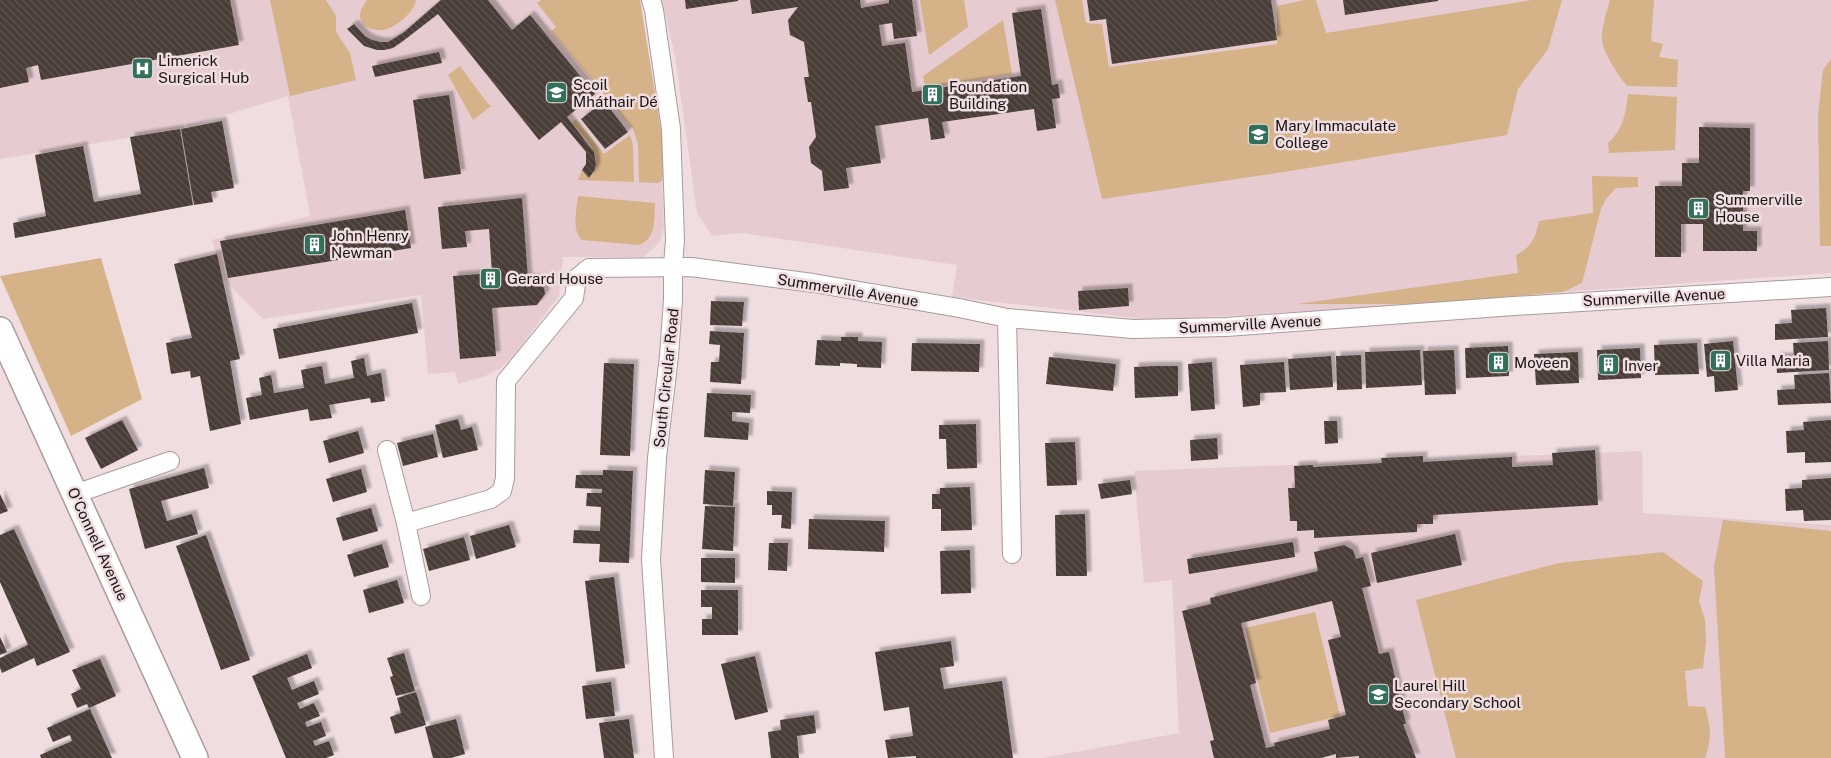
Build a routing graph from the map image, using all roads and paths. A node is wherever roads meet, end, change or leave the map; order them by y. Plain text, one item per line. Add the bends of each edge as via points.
1 (651, 0) edge
2 (673, 266) junction
3 (1831, 287) edge
4 (1007, 318) junction
5 (0, 330) edge
6 (387, 450) dead end
7 (170, 461) dead end
8 (75, 494) junction
9 (406, 524) junction
10 (1012, 554) dead end
11 (421, 596) dead end
12 (195, 758) edge
13 (664, 758) edge

1 - 2 street, South Circular Road via 671,129
2 - 4 street, Summerville Avenue via 813,284
2 - 9 street, Summerville Avenue via 589,268 577,278 574,298 506,382 505,478 502,491 491,499
2 - 13 street, South Circular Road via 672,319 651,560
3 - 4 street, Summerville Avenue via 1226,327 1133,329
4 - 10 street
5 - 8 main road, O'Connell Avenue
6 - 9 street
7 - 8 street
8 - 12 main road, O'Connell Avenue
9 - 11 street

